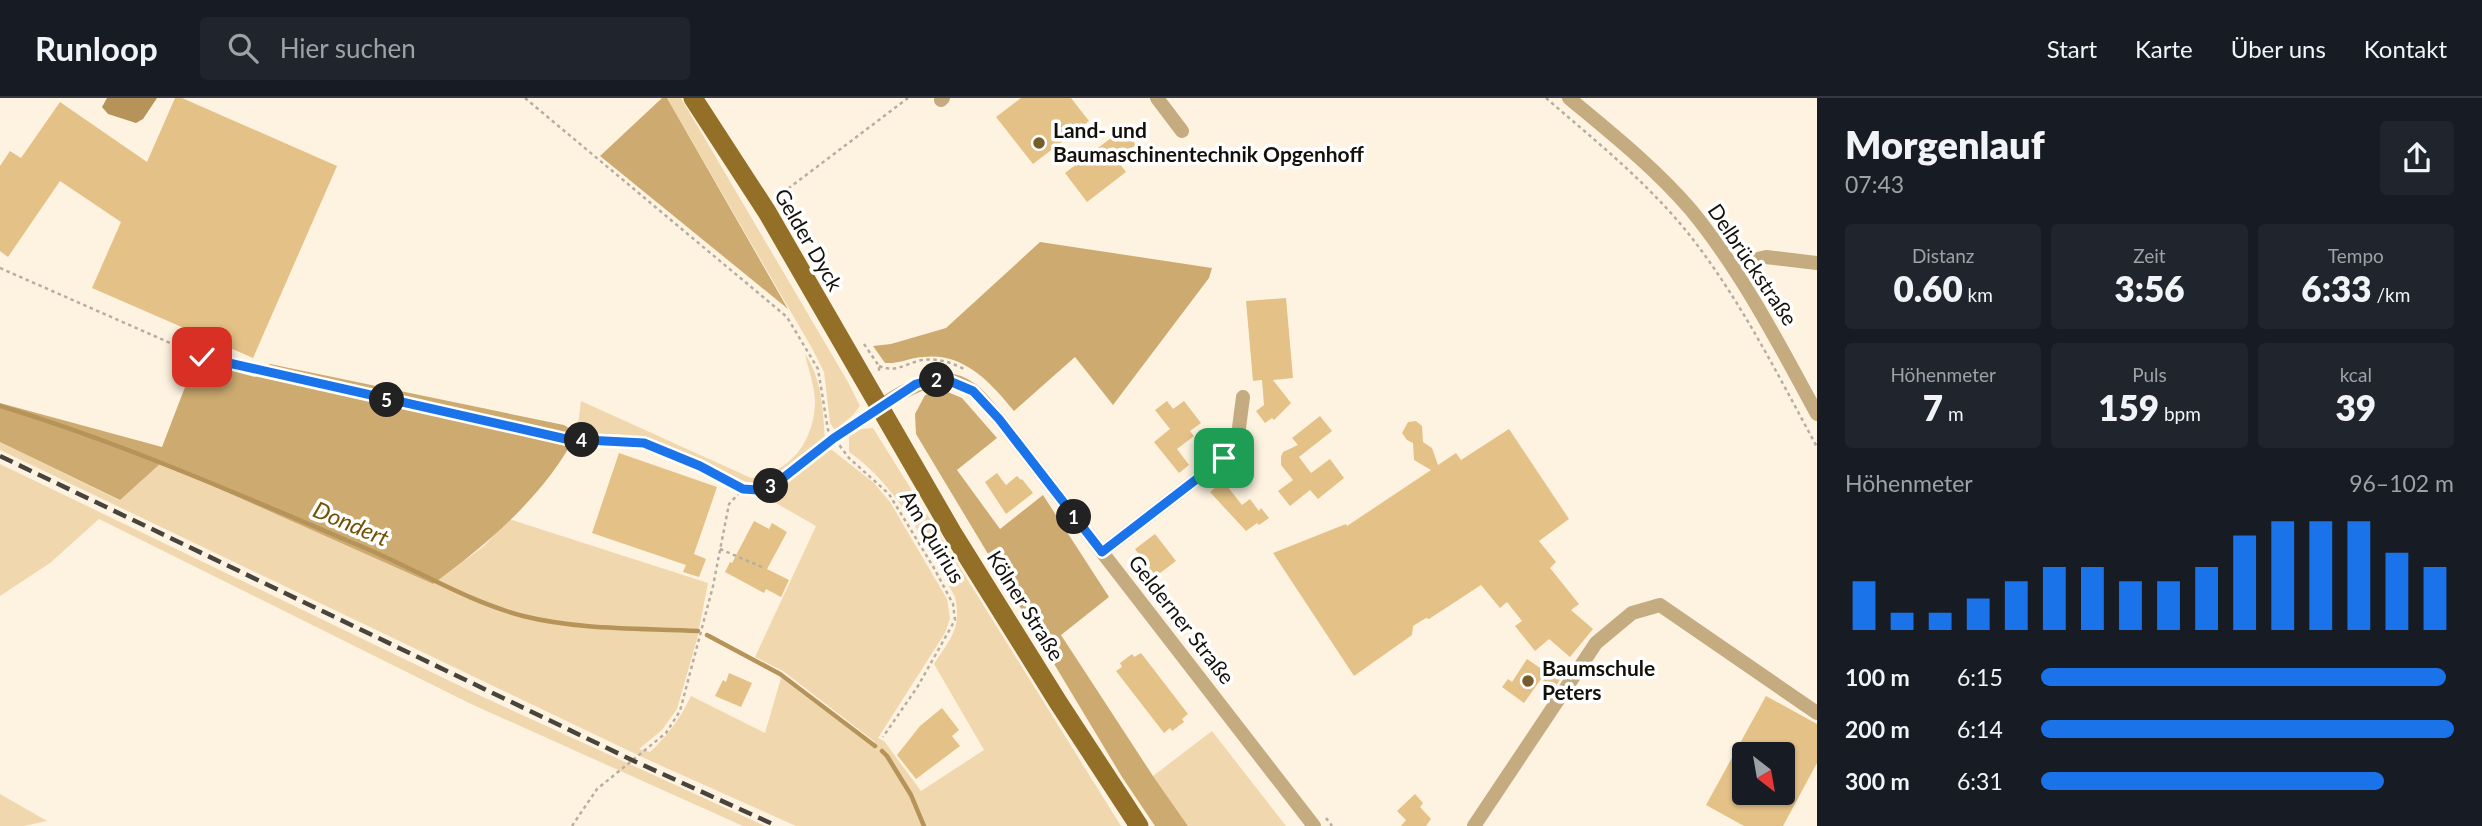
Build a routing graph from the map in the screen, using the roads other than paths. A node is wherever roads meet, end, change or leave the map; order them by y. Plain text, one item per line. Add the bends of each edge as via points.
1 (693, 98) edge
2 (1157, 98) edge
3 (1569, 98) edge
4 (1182, 131) dead end
5 (1817, 263) edge
6 (1732, 265) junction
7 (1244, 397) dead end
8 (879, 407) junction
9 (1817, 414) edge
10 (1102, 552) junction
11 (1817, 713) edge
12 (1139, 826) edge
13 (1314, 826) edge
14 (1474, 826) edge

1 - 8 main road, Gelder Dyck via 767,212
2 - 4 street
3 - 6 street, Delbrückstraße via 1690,209
5 - 6 street via 1766,257
6 - 9 street, Delbrückstraße
7 - 10 street via 1237,443 1224,458
8 - 10 street, Gelderner Straße via 931,380 947,380 973,391
8 - 12 main road, Kölner Straße via 952,532
10 - 13 street, Gelderner Straße
11 - 14 street via 1660,605 1632,613 1596,643

